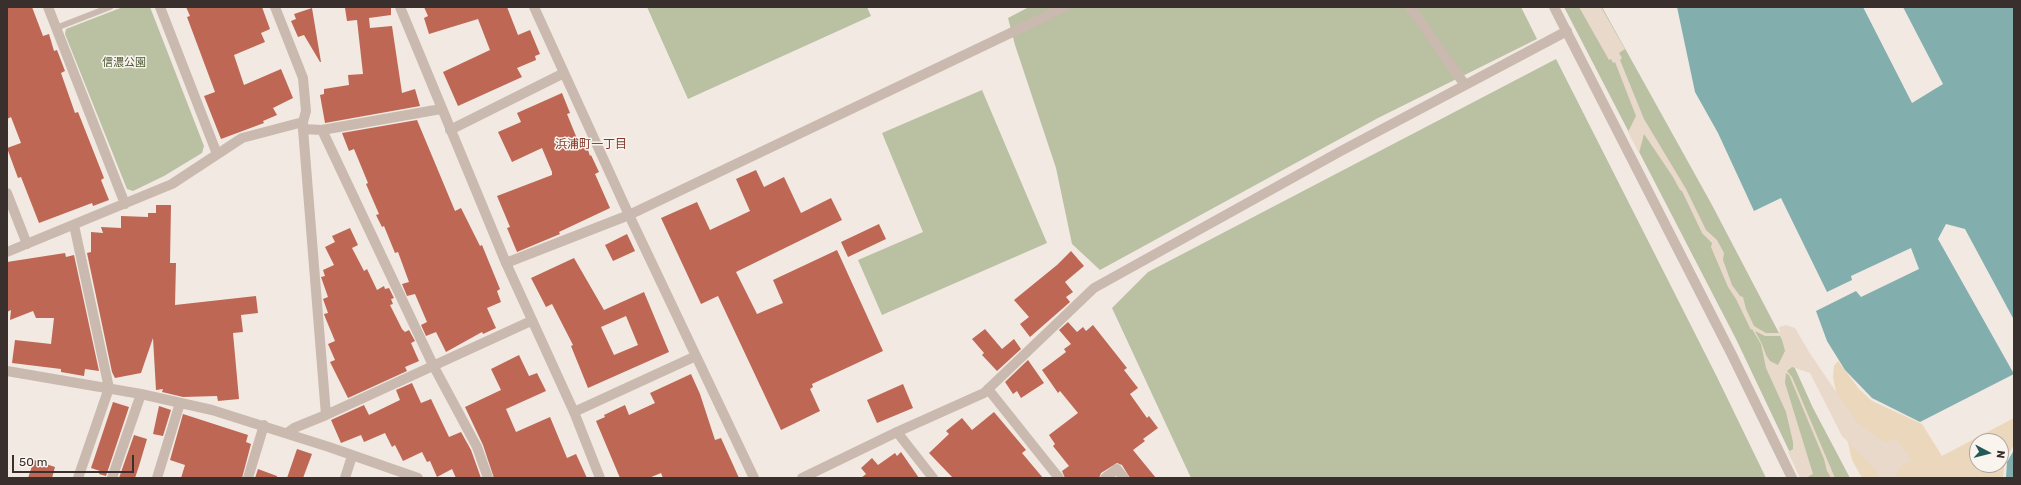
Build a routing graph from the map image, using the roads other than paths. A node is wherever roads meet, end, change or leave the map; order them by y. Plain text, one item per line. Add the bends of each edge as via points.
1 (48, 7) edge
2 (110, 7) edge
3 (160, 7) edge
4 (275, 7) edge
5 (400, 7) edge
6 (534, 7) edge
7 (1065, 7) edge
8 (1410, 7) edge
9 (1554, 7) edge
10 (56, 28) junction
11 (1567, 31) junction
12 (564, 72) junction
13 (1465, 85) junction
14 (441, 109) junction
15 (303, 126) junction
16 (322, 130) junction
17 (450, 130) junction
18 (217, 154) junction
19 (7, 193) edge
20 (125, 204) junction
21 (628, 215) junction
22 (74, 225) junction
23 (27, 244) junction
24 (7, 252) edge
25 (506, 263) junction
26 (531, 321) junction
27 (696, 356) junction
28 (433, 365) junction
29 (7, 371) edge
30 (109, 388) junction
31 (988, 389) junction
32 (141, 394) junction
33 (180, 403) junction
34 (574, 412) junction
35 (326, 415) junction
36 (264, 425) junction
37 (897, 432) junction
38 (288, 433) junction
39 (352, 456) junction
40 (78, 478) edge
41 (112, 478) edge
42 (157, 478) edge
43 (248, 478) edge
44 (345, 478) edge
45 (418, 478) edge
46 (488, 478) edge
47 (600, 478) edge
48 (754, 478) edge
49 (802, 478) edge
50 (933, 478) edge
51 (1058, 478) edge
52 (1105, 478) edge
53 (1124, 478) edge
54 (1792, 478) edge

1 - 10 street
2 - 10 lane
3 - 18 street
4 - 15 street via 303,78 306,111
5 - 14 street
6 - 12 street
7 - 21 street
8 - 13 street
9 - 11 street
10 - 20 street
11 - 13 street
11 - 54 street
12 - 17 street
12 - 21 street
13 - 31 street via 1094,288
14 - 16 street
14 - 17 street
15 - 16 street
15 - 18 street via 242,138
15 - 35 street
16 - 28 street
17 - 25 street
18 - 20 street via 172,184
19 - 23 street
20 - 22 street
21 - 25 street
21 - 27 street
22 - 23 street
22 - 30 street
23 - 24 street
25 - 26 street
26 - 28 street
26 - 34 street
27 - 34 street
27 - 48 street
28 - 35 street
28 - 46 street via 477,447
29 - 30 street
30 - 32 street
30 - 40 street
31 - 37 street
31 - 51 street
32 - 33 street
32 - 41 street
33 - 36 street
33 - 42 street
34 - 47 street
35 - 38 street
36 - 38 street
36 - 43 street
37 - 49 street
37 - 50 street
38 - 39 street
39 - 44 street
39 - 45 street
52 - 53 street via 1117,469

